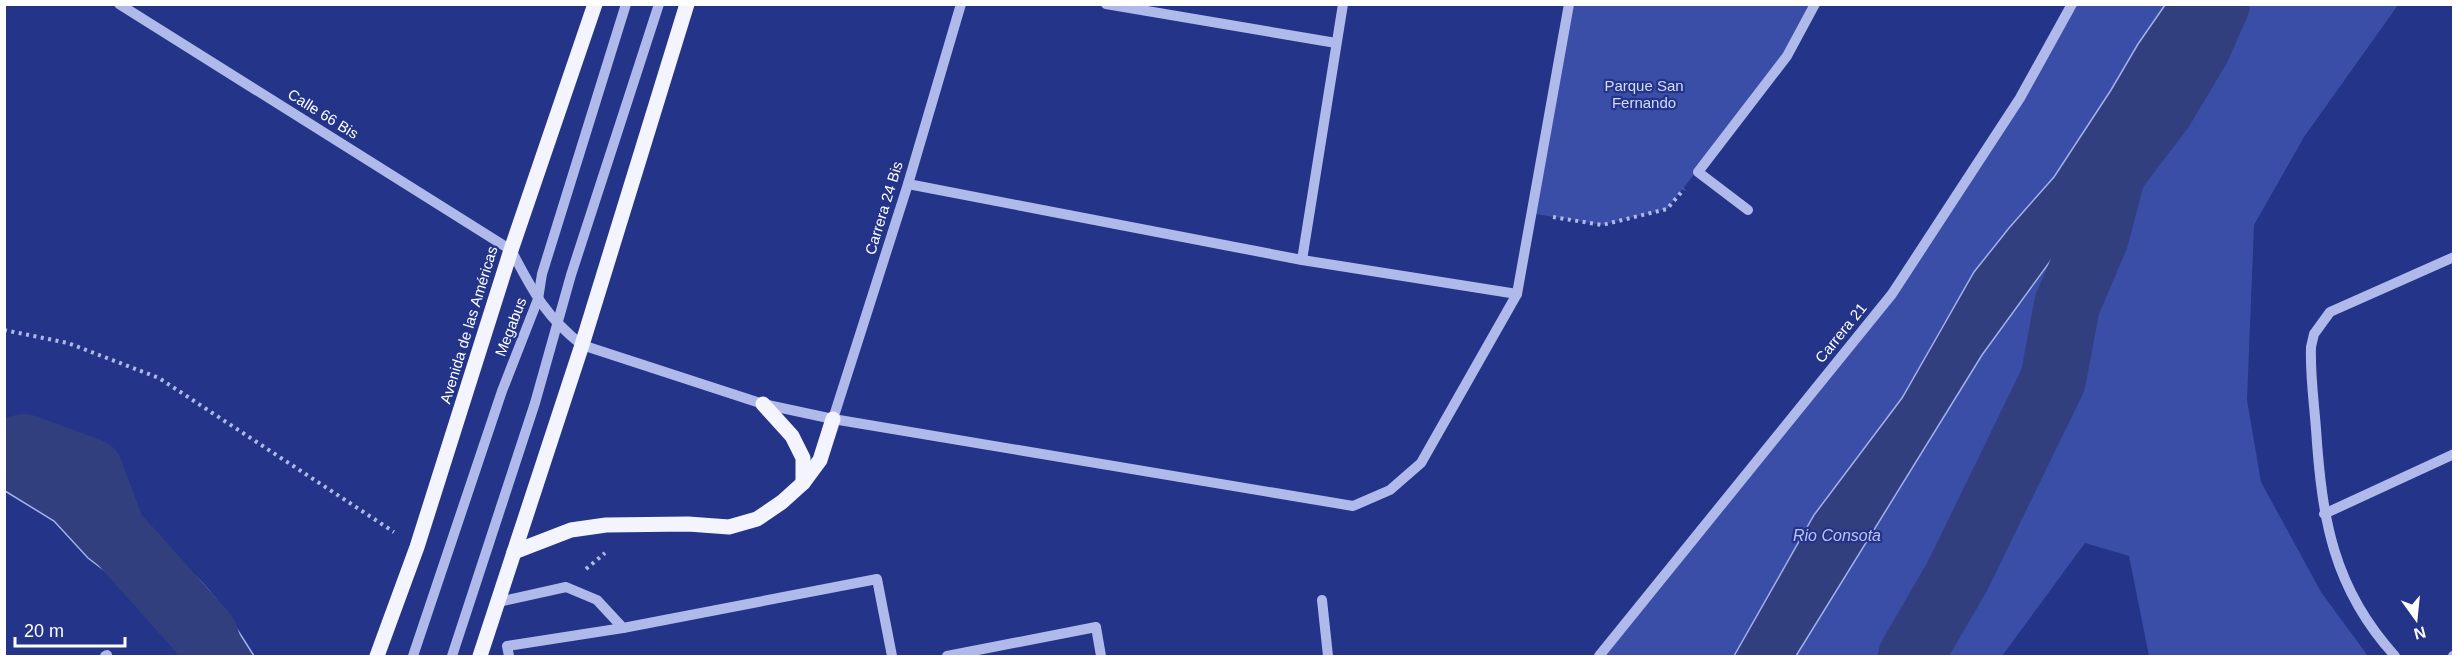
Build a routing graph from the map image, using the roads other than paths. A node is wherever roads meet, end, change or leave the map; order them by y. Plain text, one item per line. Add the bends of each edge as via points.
1 (118, 4) edge
2 (595, 4) edge
3 (626, 4) edge
4 (659, 4) edge
5 (687, 4) edge
6 (962, 4) edge
7 (1106, 4) edge
8 (1343, 4) edge
9 (1569, 4) edge
10 (1815, 4) edge
11 (2072, 4) edge
12 (1336, 43) junction
13 (908, 184) junction
14 (1748, 210) dead end
15 (511, 250) junction
16 (2454, 257) edge
17 (1302, 260) junction
18 (1516, 294) junction
19 (537, 299) junction
20 (558, 326) junction
21 (582, 345) junction
22 (763, 404) junction
23 (833, 419) junction
24 (2454, 454) edge
25 (803, 483) junction
26 (2324, 514) junction
27 (514, 552) junction
28 (1322, 600) dead end
29 (498, 602) junction
30 (623, 628) junction
31 (377, 657) edge
32 (413, 657) edge
33 (452, 657) edge
34 (480, 657) edge
35 (509, 657) edge
36 (892, 657) edge
37 (947, 657) edge
38 (1101, 657) edge
39 (1328, 657) edge
40 (1599, 657) edge
41 (2395, 657) edge

1 - 15 street, Calle 66 Bis
2 - 15 main road, Avenida de las Américas
3 - 19 street, Megabus
4 - 20 street
5 - 21 main road
6 - 13 street, Carrera 24 Bis
7 - 12 street
8 - 12 street
9 - 18 street
10 - 14 street via 1787,56 1698,172
11 - 40 street, Carrera 21 via 2020,98 1892,294
12 - 17 street
13 - 17 street
13 - 23 street, Carrera 24 Bis
15 - 19 street
15 - 31 main road, Avenida de las Américas via 417,547
16 - 26 street via 2330,312 2314,334 2310,361
17 - 18 street
18 - 23 street via 1421,463 1390,490 1353,506
19 - 20 street
19 - 32 street, Megabus
20 - 21 street
20 - 33 street
21 - 22 street
21 - 27 main road
22 - 23 street
22 - 25 main road via 792,436 803,458
23 - 25 main road via 820,460
24 - 26 street
25 - 27 main road via 757,519 729,527 606,525 571,530
26 - 41 street via 2343,578 2362,614
27 - 29 main road
28 - 39 street
29 - 30 street via 566,587 597,600
29 - 34 main road
30 - 35 street via 507,646
30 - 36 street via 878,579
37 - 38 street via 1096,627

